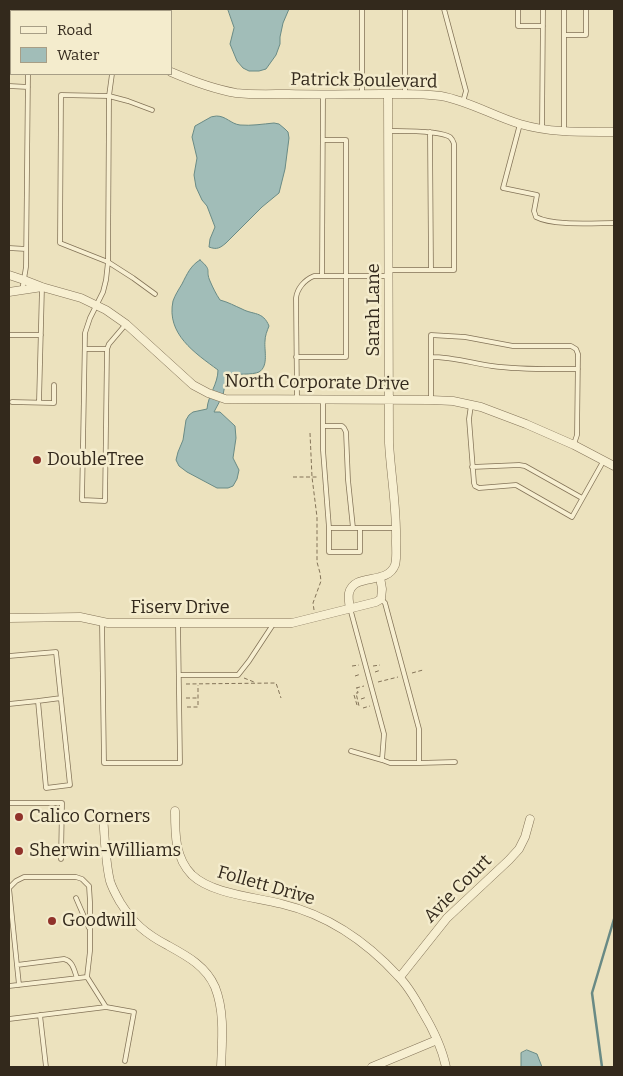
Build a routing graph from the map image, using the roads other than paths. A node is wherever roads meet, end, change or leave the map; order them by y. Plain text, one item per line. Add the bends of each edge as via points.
1 (362, 9) edge
2 (404, 9) edge
3 (444, 9) edge
4 (518, 9) edge
5 (542, 9) edge
6 (564, 9) edge
7 (586, 9) edge
8 (543, 26) junction
9 (564, 35) junction
10 (172, 72) edge
11 (28, 75) edge
12 (112, 75) edge
13 (9, 86) edge
14 (28, 87) junction
15 (362, 94) junction
16 (388, 94) junction
17 (405, 94) junction
18 (323, 95) junction
19 (109, 96) junction
20 (463, 102) junction
21 (152, 110) dead end
22 (520, 124) junction
23 (542, 129) junction
24 (388, 131) junction
25 (430, 132) junction
26 (564, 132) junction
27 (614, 132) edge
28 (323, 140) junction
29 (614, 223) edge
30 (9, 248) edge
31 (26, 249) junction
32 (108, 262) junction
33 (431, 270) junction
34 (389, 273) junction
35 (9, 275) edge
36 (322, 276) junction
37 (346, 276) junction
38 (24, 280) junction
39 (42, 287) junction
40 (22, 291) junction
41 (9, 292) edge
42 (155, 294) dead end
43 (98, 305) junction
44 (126, 324) junction
45 (9, 335) edge
46 (41, 335) junction
47 (85, 349) junction
48 (108, 350) junction
49 (431, 357) junction
50 (296, 358) junction
51 (578, 369) junction
52 (54, 385) dead end
53 (297, 399) junction
54 (389, 399) junction
55 (323, 400) junction
56 (431, 400) junction
57 (12, 402) dead end
58 (39, 402) junction
59 (471, 405) junction
60 (323, 426) junction
61 (574, 445) junction
62 (604, 460) junction
63 (614, 466) edge
64 (472, 467) junction
65 (582, 498) junction
66 (329, 528) junction
67 (353, 528) junction
68 (360, 528) junction
69 (397, 528) junction
70 (380, 577) junction
71 (381, 599) junction
72 (350, 608) junction
73 (9, 618) edge
74 (102, 622) junction
75 (178, 623) junction
76 (274, 623) junction
77 (9, 656) edge
78 (179, 675) junction
79 (61, 698) junction
80 (38, 701) junction
81 (9, 704) edge
82 (351, 751) dead end
83 (382, 760) junction
84 (419, 762) junction
85 (455, 762) dead end
86 (9, 804) edge
87 (175, 811) dead end
88 (103, 816) dead end
89 (530, 819) dead end
90 (61, 860) dead end
91 (9, 888) edge
92 (76, 898) dead end
93 (90, 930) junction
94 (17, 965) junction
95 (86, 977) junction
96 (400, 977) junction
97 (77, 978) junction
98 (19, 985) junction
99 (9, 986) edge
100 (106, 1008) junction
101 (40, 1015) junction
102 (9, 1019) edge
103 (437, 1040) junction
104 (125, 1061) dead end
105 (46, 1067) edge
106 (222, 1067) edge
107 (372, 1067) edge
108 (446, 1067) edge

1 - 15 lane
2 - 17 lane
3 - 20 lane via 466,91
4 - 8 lane via 518,26
5 - 8 lane
6 - 9 lane
7 - 9 lane via 586,35
8 - 23 lane
9 - 26 lane
10 - 18 street, Patrick Boulevard via 204,86 237,93
11 - 14 lane
12 - 19 lane
13 - 14 lane
14 - 31 lane
15 - 16 street, Patrick Boulevard
15 - 18 street, Patrick Boulevard
16 - 17 street, Patrick Boulevard
16 - 24 street, Sarah Lane
17 - 20 street, Patrick Boulevard via 441,96
18 - 28 lane
19 - 21 lane
19 - 32 lane
19 - 32 lane via 61,95 60,243
20 - 22 street, Patrick Boulevard
22 - 23 street, Patrick Boulevard
22 - 29 lane via 504,188 538,195 534,211 542,220
23 - 26 street, Patrick Boulevard
24 - 25 lane
24 - 34 street, Sarah Lane
25 - 33 lane
25 - 33 lane via 448,136 454,144 454,270
26 - 27 street, Patrick Boulevard
28 - 36 lane
28 - 37 lane via 346,140
30 - 31 lane
31 - 38 lane
32 - 42 lane
32 - 43 lane
33 - 34 lane
34 - 37 lane
34 - 54 street, Sarah Lane
35 - 38 street, North Corporate Drive
36 - 37 lane
36 - 50 lane via 310,278 297,292
37 - 50 lane via 346,357
38 - 39 street, North Corporate Drive
38 - 40 lane
39 - 40 street
39 - 43 street, North Corporate Drive
39 - 46 lane
40 - 41 street
43 - 44 street, North Corporate Drive
43 - 47 lane via 90,318
44 - 48 lane via 109,344
44 - 53 street, North Corporate Drive via 186,380 208,393 225,399
45 - 46 lane
46 - 58 lane
47 - 48 lane
47 - 48 lane via 82,500 105,501
49 - 51 lane via 515,368
49 - 51 lane via 431,335 446,335 513,346 572,346 578,354
49 - 56 lane
50 - 53 lane
51 - 61 lane
52 - 58 lane via 54,402
53 - 55 street, North Corporate Drive
54 - 55 street, North Corporate Drive
54 - 56 street, North Corporate Drive
54 - 69 street, Sarah Lane via 389,443
55 - 60 lane
56 - 59 street, North Corporate Drive
57 - 58 lane
59 - 61 street, North Corporate Drive
59 - 64 lane
60 - 66 lane
60 - 67 lane via 344,428
61 - 62 street, North Corporate Drive
62 - 63 street, North Corporate Drive
62 - 65 lane
64 - 65 lane via 519,464
64 - 65 lane via 475,486 516,485 572,517
66 - 67 lane
66 - 68 lane via 329,552 360,552
67 - 68 lane
68 - 69 lane
69 - 70 street, Sarah Lane via 395,564 389,573
70 - 71 street
70 - 72 street via 355,583 348,595
71 - 72 street, Fiserv Drive
71 - 84 lane via 385,603 419,729
72 - 76 street, Fiserv Drive via 292,623
72 - 83 lane via 384,734
73 - 74 street, Fiserv Drive via 80,617
74 - 75 street, Fiserv Drive
74 - 78 lane via 104,764 180,763
75 - 76 street, Fiserv Drive
75 - 78 lane
76 - 78 lane via 238,675
77 - 79 lane via 56,652
79 - 80 lane
79 - 80 lane via 70,785 46,788
80 - 81 lane
82 - 83 lane
83 - 84 lane via 390,763
84 - 85 lane
86 - 90 lane via 62,803
87 - 96 street, Follett Drive via 181,862 201,882 321,917 351,934
88 - 106 street via 111,883 127,913 142,930 195,962 215,988 222,1025
89 - 96 street, Avie Court via 519,850 447,918
91 - 93 lane via 24,877 82,879 89,886
91 - 94 lane
92 - 93 lane
93 - 95 lane
94 - 97 lane via 64,959 72,963
94 - 98 lane
95 - 97 lane
95 - 100 lane
96 - 103 street, Follett Drive
97 - 98 lane
98 - 99 lane
100 - 101 lane
100 - 104 lane via 134,1012
101 - 102 lane
101 - 105 lane
103 - 107 street
103 - 108 street, Follett Drive

